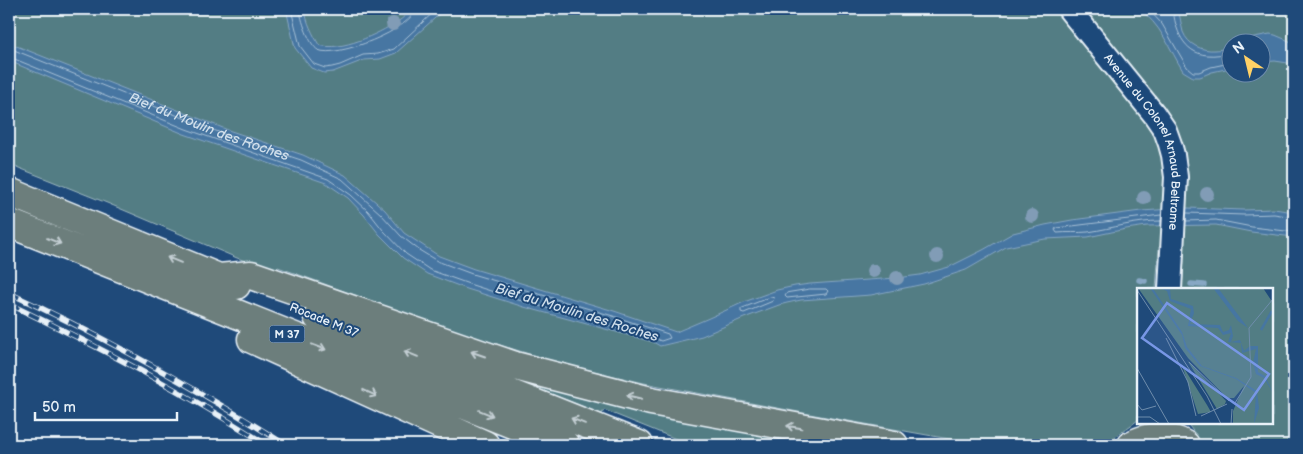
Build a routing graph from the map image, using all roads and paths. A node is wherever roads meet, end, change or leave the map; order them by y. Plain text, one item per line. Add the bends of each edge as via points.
1 (1069, 9) edge
2 (9, 192) edge
3 (9, 223) edge
4 (219, 278) junction
5 (1170, 288) edge
6 (207, 303) junction
7 (1149, 424) edge
8 (1172, 424) edge
9 (485, 445) edge
10 (565, 445) edge
11 (639, 445) edge
12 (894, 445) edge
13 (1133, 445) edge
14 (1186, 445) edge

1 - 5 street, Avenue du Colonel Arnaud Beltrame via 1165,130 1176,178
4 -> 2 main road, Rocade M 37 / M 37
3 -> 6 main road, M 37
11 -> 4 main road, Rocade M 37 / M 37
12 -> 4 main road via 651,401 515,366 251,276
6 -> 9 main road via 226,327
6 -> 10 main road, M 37
7 - 13 street
8 - 14 street
13 - 14 main road via 1148,438 1162,437

